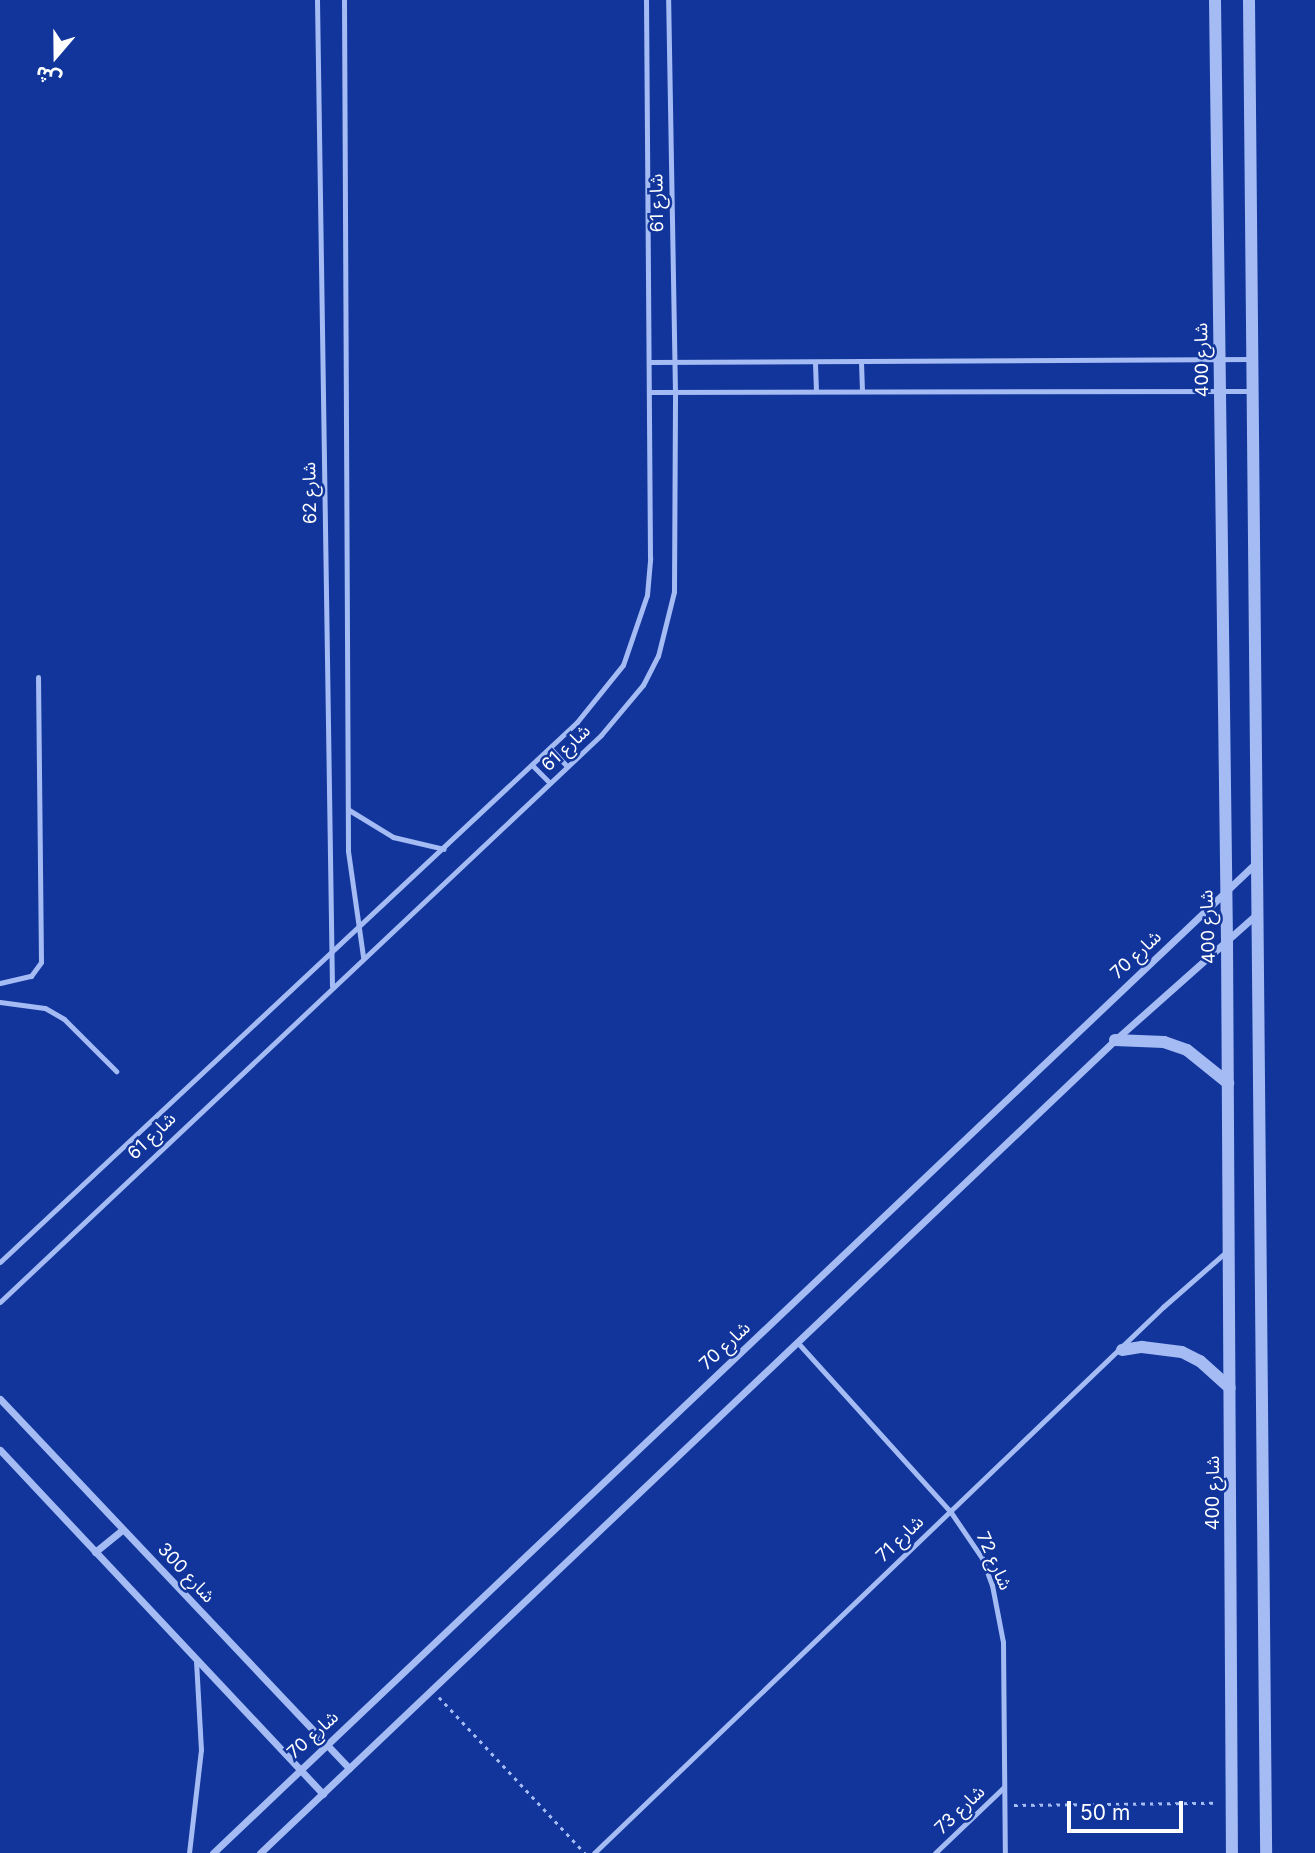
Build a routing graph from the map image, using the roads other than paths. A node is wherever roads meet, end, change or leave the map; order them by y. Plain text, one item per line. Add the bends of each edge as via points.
1 (317, 0) edge
2 (344, 0) edge
3 (646, 0) edge
4 (667, 0) edge
5 (1215, 0) edge
6 (1249, 0) edge
7 (1254, 359) junction
8 (1219, 360) junction
9 (649, 362) junction
10 (815, 362) junction
11 (861, 362) junction
12 (674, 363) junction
13 (816, 390) junction
14 (862, 390) junction
15 (1219, 391) junction
16 (1255, 391) junction
17 (649, 392) junction
18 (675, 392) junction
19 (38, 677) dead end
20 (550, 748) junction
21 (532, 765) junction
22 (567, 766) junction
23 (550, 783) junction
24 (349, 810) junction
25 (444, 849) junction
26 (1259, 862) junction
27 (1224, 894) junction
28 (1259, 912) junction
29 (356, 931) junction
30 (1227, 939) junction
31 (330, 956) junction
32 (363, 957) junction
33 (0, 983) edge
34 (332, 986) junction
35 (0, 1002) edge
36 (1115, 1040) junction
37 (116, 1071) dead end
38 (1228, 1083) junction
39 (1230, 1248) junction
40 (0, 1262) edge
41 (0, 1302) edge
42 (799, 1343) junction
43 (1122, 1350) junction
44 (1230, 1388) junction
45 (0, 1399) edge
46 (0, 1450) edge
47 (950, 1511) junction
48 (122, 1529) junction
49 (95, 1552) junction
50 (195, 1660) junction
51 (327, 1745) junction
52 (349, 1768) junction
53 (298, 1769) junction
54 (1004, 1787) junction
55 (323, 1794) junction
56 (189, 1853) edge
57 (213, 1853) edge
58 (260, 1853) edge
59 (594, 1853) edge
60 (935, 1853) edge
61 (1005, 1853) edge
62 (1232, 1853) edge
63 (1266, 1853) edge

1 - 31 lane, شارع 62
2 - 24 lane, شارع 62
3 - 9 lane, شارع 61
4 - 12 lane, شارع 61
5 - 8 street, شارع 400
6 - 7 street
7 - 8 lane
7 - 16 street
8 - 11 lane
8 - 15 street, شارع 400
9 - 12 lane
9 - 17 lane, شارع 61
10 - 11 lane
10 - 12 lane
10 - 13 lane
11 - 14 lane
12 - 18 lane, شارع 61
13 - 14 lane
13 - 18 lane
14 - 15 lane
15 - 16 lane
15 - 27 street, شارع 400
16 - 26 street
17 - 18 lane
17 - 20 lane, شارع 61 via 650,558 638,631 602,695
18 - 22 lane, شارع 61 via 674,581 668,624 658,656 637,694
19 - 33 lane via 41,962 31,976
20 - 21 lane, شارع 61
20 - 22 lane
21 - 23 lane
21 - 25 lane, شارع 61
22 - 23 lane, شارع 61
23 - 32 lane, شارع 61
24 - 25 lane via 393,838
24 - 29 lane, شارع 62
25 - 29 lane, شارع 61
26 - 27 street, شارع 70
26 - 28 street
27 - 30 street, شارع 400
27 - 51 street, شارع 70
28 - 30 street
28 - 63 street
29 - 31 lane, شارع 61
29 - 32 lane, شارع 62
30 - 36 street
30 - 38 street, شارع 400
31 - 34 lane, شارع 62
31 - 40 lane, شارع 61
32 - 34 lane, شارع 61
34 - 41 lane, شارع 61
35 - 37 lane via 45,1008 64,1019
36 - 38 street via 1164,1042 1188,1051
36 - 42 street
38 - 39 street, شارع 400
39 - 43 lane, شارع 71
39 - 44 street, شارع 400
42 - 47 lane, شارع 72
42 - 52 street
43 - 44 street via 1142,1347 1182,1352 1200,1361
43 - 47 lane, شارع 71
44 - 62 street, شارع 400
45 - 48 street, شارع 300
46 - 49 street
47 - 54 lane, شارع 72 via 982,1558 1000,1613
47 - 59 lane, شارع 71
48 - 49 street
48 - 51 street, شارع 300
49 - 50 street
50 - 53 street
50 - 56 lane via 201,1749
51 - 52 street, شارع 300
51 - 53 street, شارع 70
52 - 55 street
53 - 55 street
53 - 57 street, شارع 70
54 - 60 lane, شارع 73
54 - 61 lane, شارع 72
55 - 58 street

